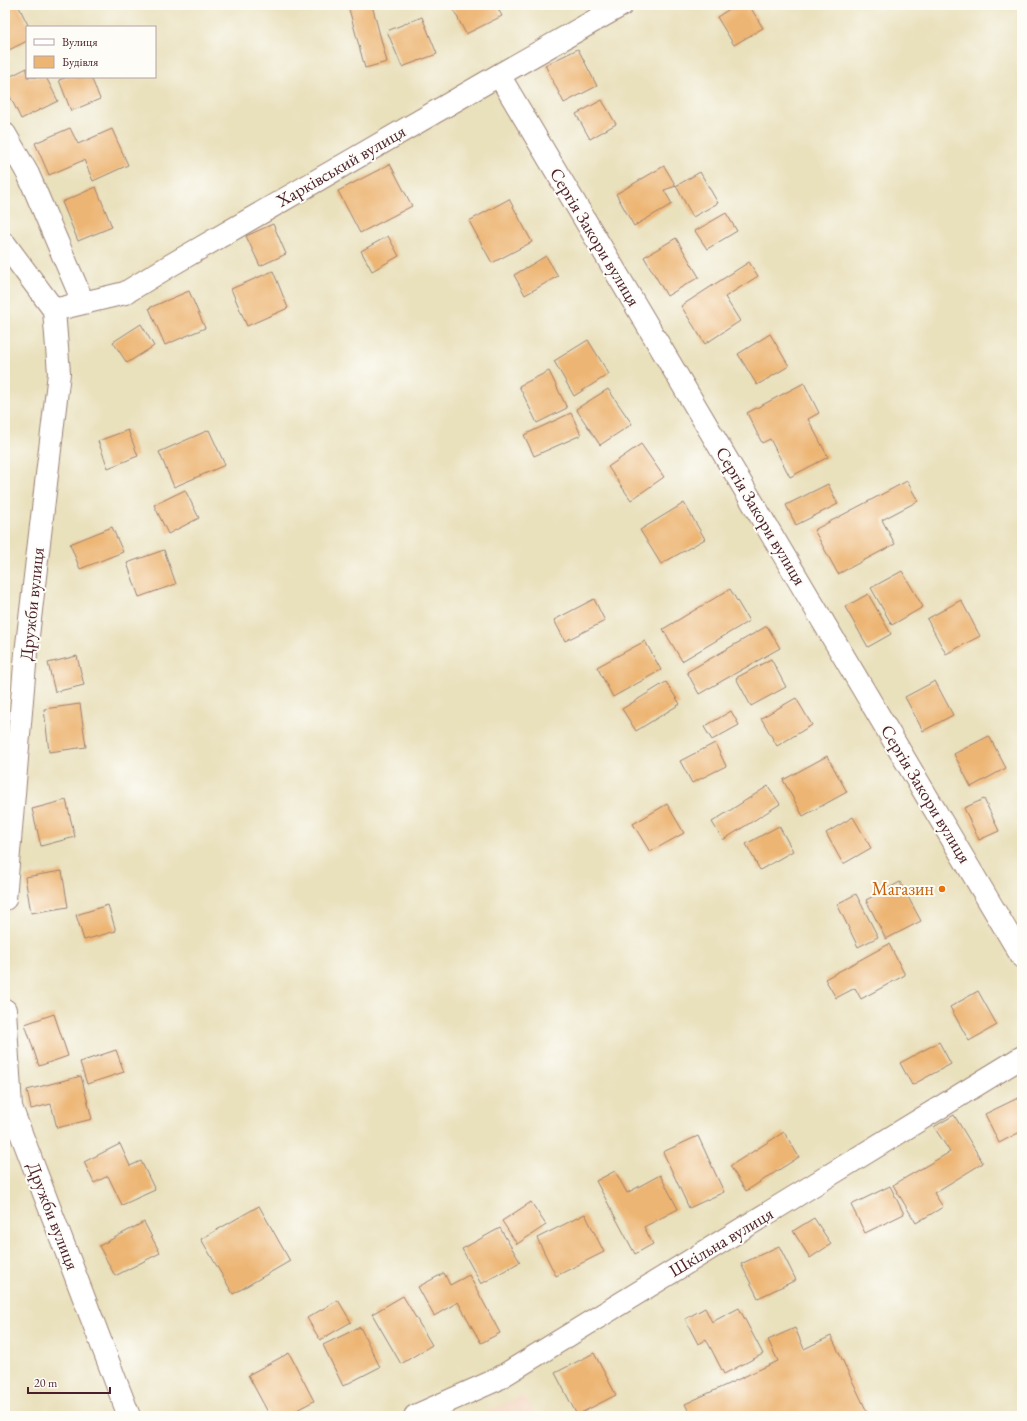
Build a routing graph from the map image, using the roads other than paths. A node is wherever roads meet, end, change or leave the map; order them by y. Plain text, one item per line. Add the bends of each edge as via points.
1 (622, 5) edge
2 (499, 75) junction
3 (5, 134) edge
4 (5, 244) edge
5 (83, 302) junction
6 (54, 310) junction
7 (5, 899) edge
8 (1022, 957) edge
9 (5, 1010) edge
10 (1022, 1057) edge
11 (129, 1416) edge
12 (415, 1416) edge

1 - 2 street, Харківський вулиця
2 - 5 street, Харківський вулиця via 125,293
2 - 8 street, Сергія Закори вулиця
3 - 5 street via 28,174
4 - 6 street
5 - 6 street, Харківський вулиця
6 - 7 street, Дружби вулиця via 59,373 26,653
9 - 11 street, Дружби вулиця via 11,1107
10 - 12 street, Шкільна вулиця via 496,1380

